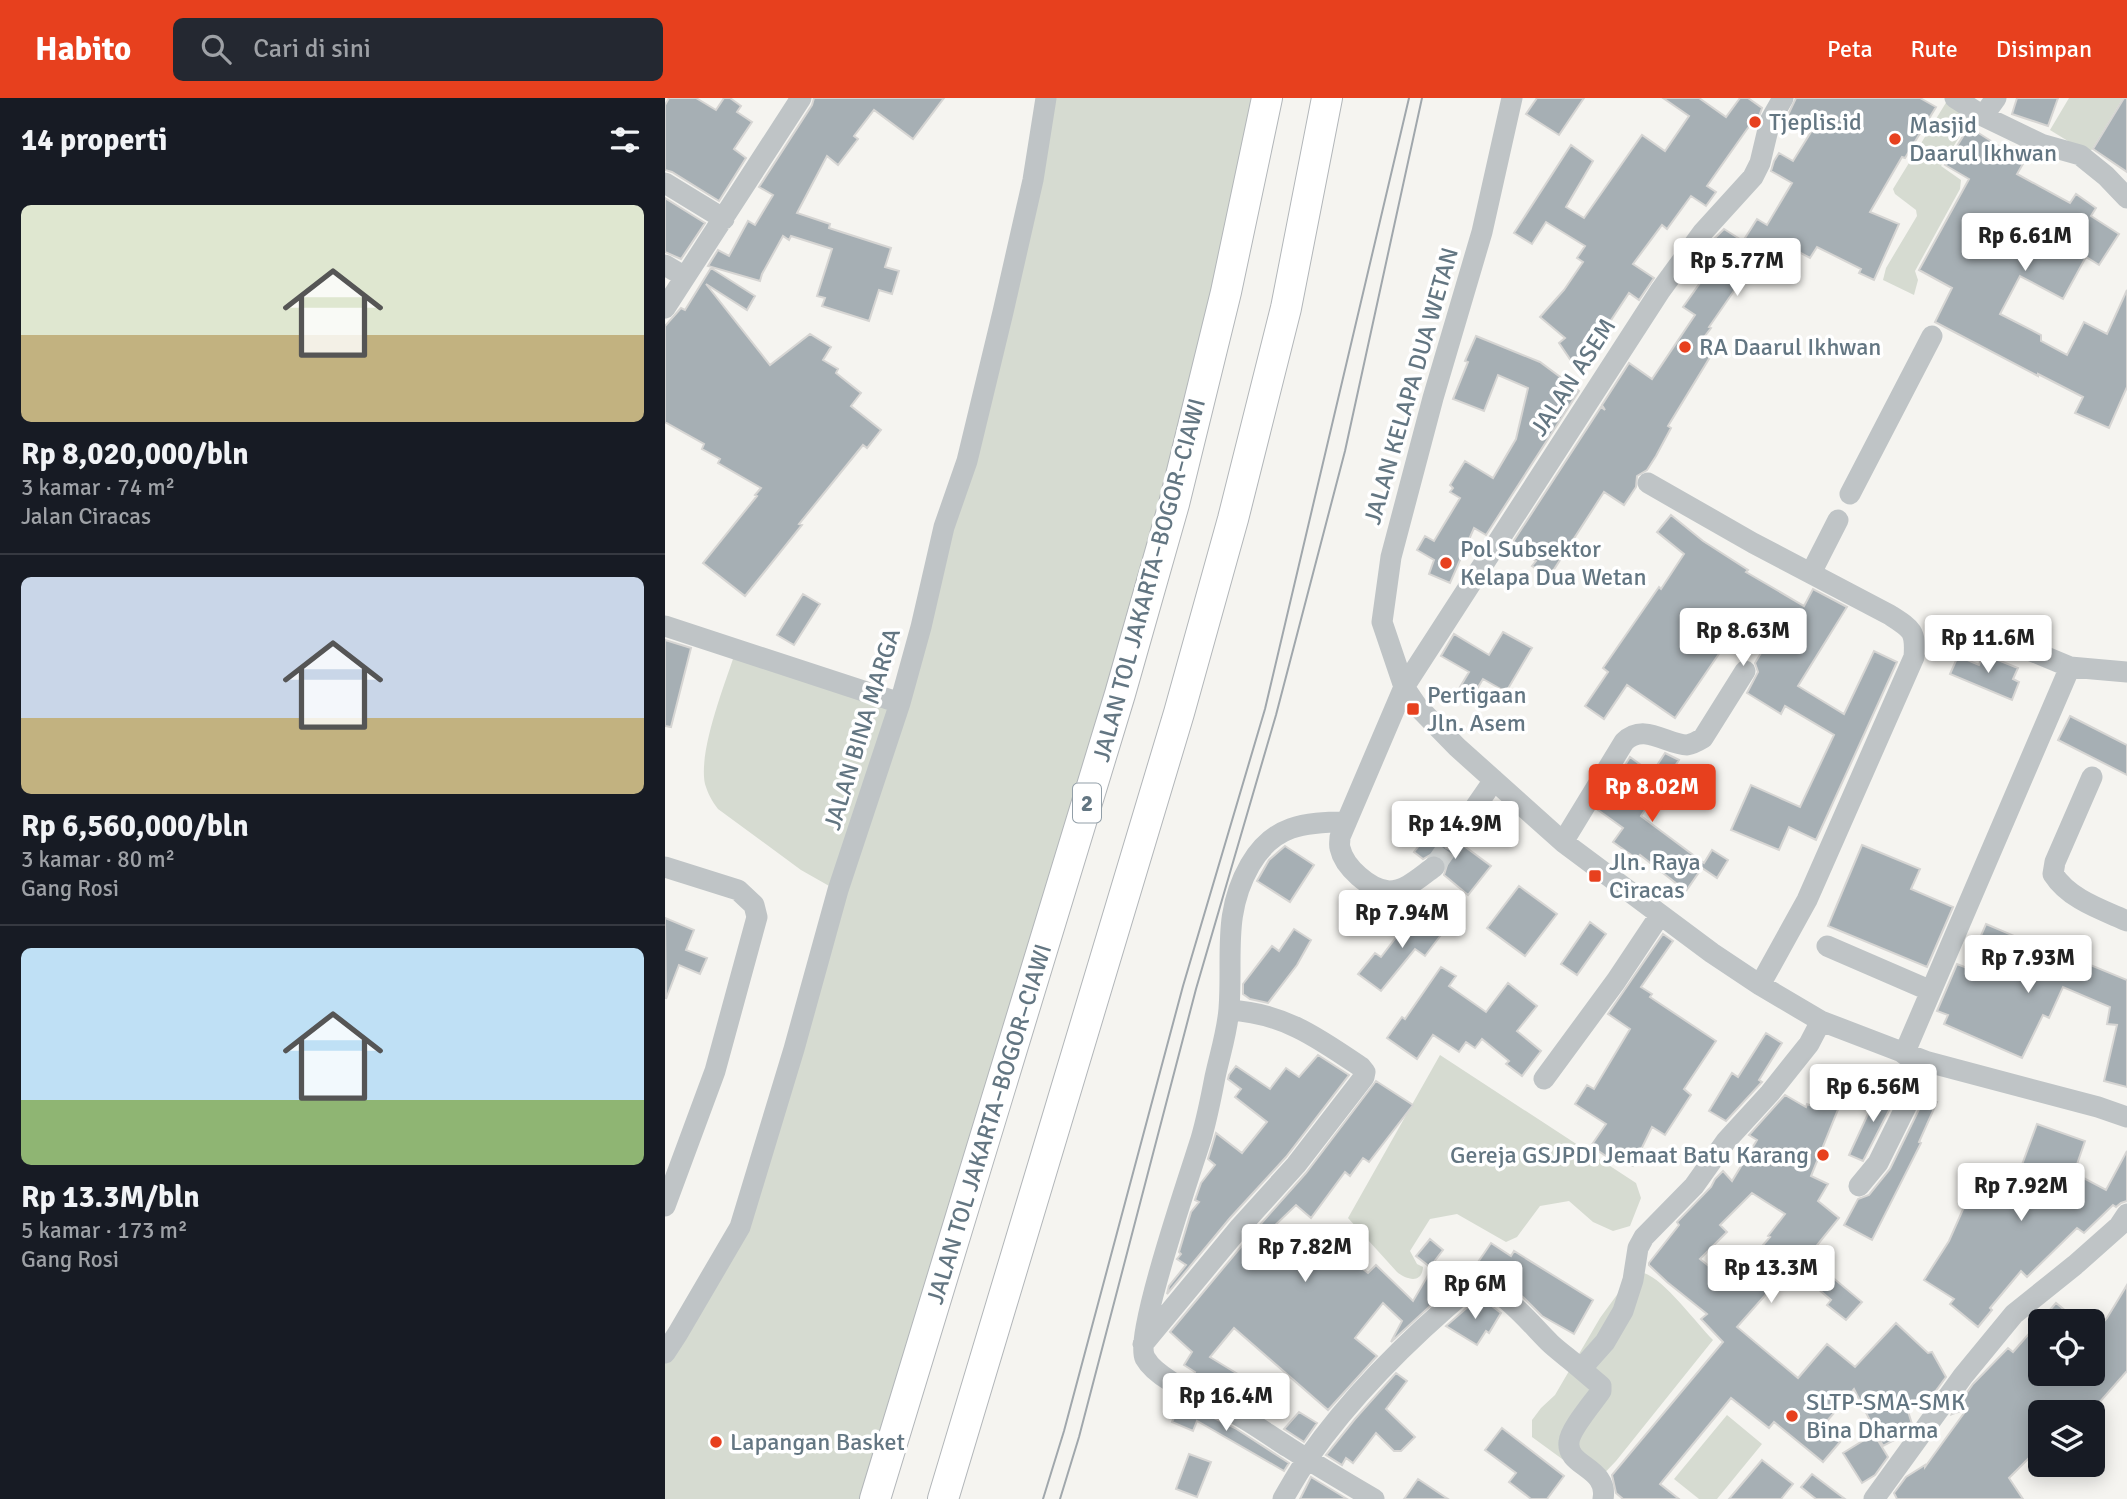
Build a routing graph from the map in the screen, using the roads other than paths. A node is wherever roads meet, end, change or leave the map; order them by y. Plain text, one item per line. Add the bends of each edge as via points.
1 (801, 98) edge
2 (1046, 98) edge
3 (1267, 98) edge
4 (1327, 98) edge
5 (1511, 98) edge
6 (1783, 98) edge
7 (1955, 98) edge
8 (1996, 98) edge
9 (1983, 116) junction
10 (665, 183) edge
11 (2127, 198) edge
12 (724, 219) junction
13 (665, 265) edge
14 (685, 277) junction
15 (665, 308) edge
16 (1932, 336) dead end
17 (1648, 483) dead end
18 (1850, 494) dead end
19 (1838, 520) dead end
20 (1811, 573) junction
21 (665, 626) edge
22 (1993, 635) dead end
23 (2070, 667) junction
24 (1745, 671) dead end
25 (2127, 672) edge
26 (1404, 687) junction
27 (900, 703) junction
28 (2092, 776) dead end
29 (1494, 780) junction
30 (1346, 822) junction
31 (1454, 838) tunnel mouth
32 (1563, 842) junction
33 (665, 867) edge
34 (1434, 867) tunnel mouth
35 (1660, 915) junction
36 (2127, 921) edge
37 (1827, 946) dead end
38 (1760, 985) junction
39 (1931, 991) junction
40 (1229, 1010) junction
41 (1821, 1021) junction
42 (1904, 1054) junction
43 (1928, 1062) junction
44 (1544, 1079) dead end
45 (2127, 1117) edge
46 (1859, 1186) dead end
47 (665, 1206) edge
48 (2127, 1214) edge
49 (672, 1329) edge
50 (1143, 1345) junction
51 (665, 1353) edge
52 (1581, 1368) junction
53 (1307, 1459) junction
54 (875, 1499) edge
55 (943, 1499) edge
56 (1283, 1499) edge
57 (1374, 1499) edge
58 (1603, 1499) edge
59 (1874, 1499) edge

1 - 12 street
2 - 27 street, JALAN BINA MARGA via 1003,312
3 - 54 highway, JALAN TOL JAKARTA–BOGOR–CIAWI / 2 via 1174,505
4 - 55 highway via 1286,308 1233,519
5 - 26 street, JALAN KELAPA DUA WETAN via 1482,232 1391,556 1382,622
6 - 26 street, JALAN ASEM via 1770,121 1753,177 1703,232 1660,291
7 - 9 street
8 - 9 street
9 - 11 street via 2041,145 2080,155
10 - 12 street
12 - 14 street
13 - 14 street
14 - 15 street
16 - 18 street
17 - 20 street
19 - 20 street
20 - 38 street via 1907,626 1915,639 1915,657 1807,900
21 - 27 street
22 - 23 street
23 - 25 street
23 - 39 street
24 - 32 street via 1703,738 1695,743 1630,735
26 - 29 street, JALAN KELAPA DUA WETAN via 1433,723
26 - 30 street, JALAN ASEM
27 - 49 street, JALAN BINA MARGA via 838,891 740,1227
28 - 36 street via 2053,874 2061,887 2086,903
29 - 31 street
29 - 32 street, JALAN KELAPA DUA WETAN
30 - 34 street, JALAN ASEM via 1340,849 1370,885 1390,891 1407,886
30 - 40 street via 1299,825 1265,845 1251,863 1231,914
32 - 35 street, JALAN KELAPA DUA WETAN
33 - 47 street via 738,890 754,905 757,917 715,1071
35 - 38 street, JALAN KELAPA DUA WETAN
35 - 44 street
37 - 39 street
38 - 41 street, JALAN KELAPA DUA WETAN
39 - 42 street
40 - 50 street via 1210,1110 1148,1311
40 - 50 street via 1253,1011 1315,1035 1361,1067 1364,1077 1296,1166
41 - 42 street, JALAN KELAPA DUA WETAN
41 - 52 street via 1809,1044 1694,1186 1644,1237 1623,1311 1605,1342
42 - 43 street, JALAN KELAPA DUA WETAN
43 - 45 street, JALAN KELAPA DUA WETAN
43 - 46 street via 1878,1163
48 - 59 street via 2075,1265 2014,1314
49 - 51 street, JALAN BINA MARGA
50 - 53 street via 1145,1359 1159,1374
52 - 53 street via 1502,1297 1485,1285 1474,1284 1353,1399
52 - 58 street via 1599,1382 1601,1391 1573,1432 1570,1451 1603,1484
53 - 56 street
53 - 57 street

